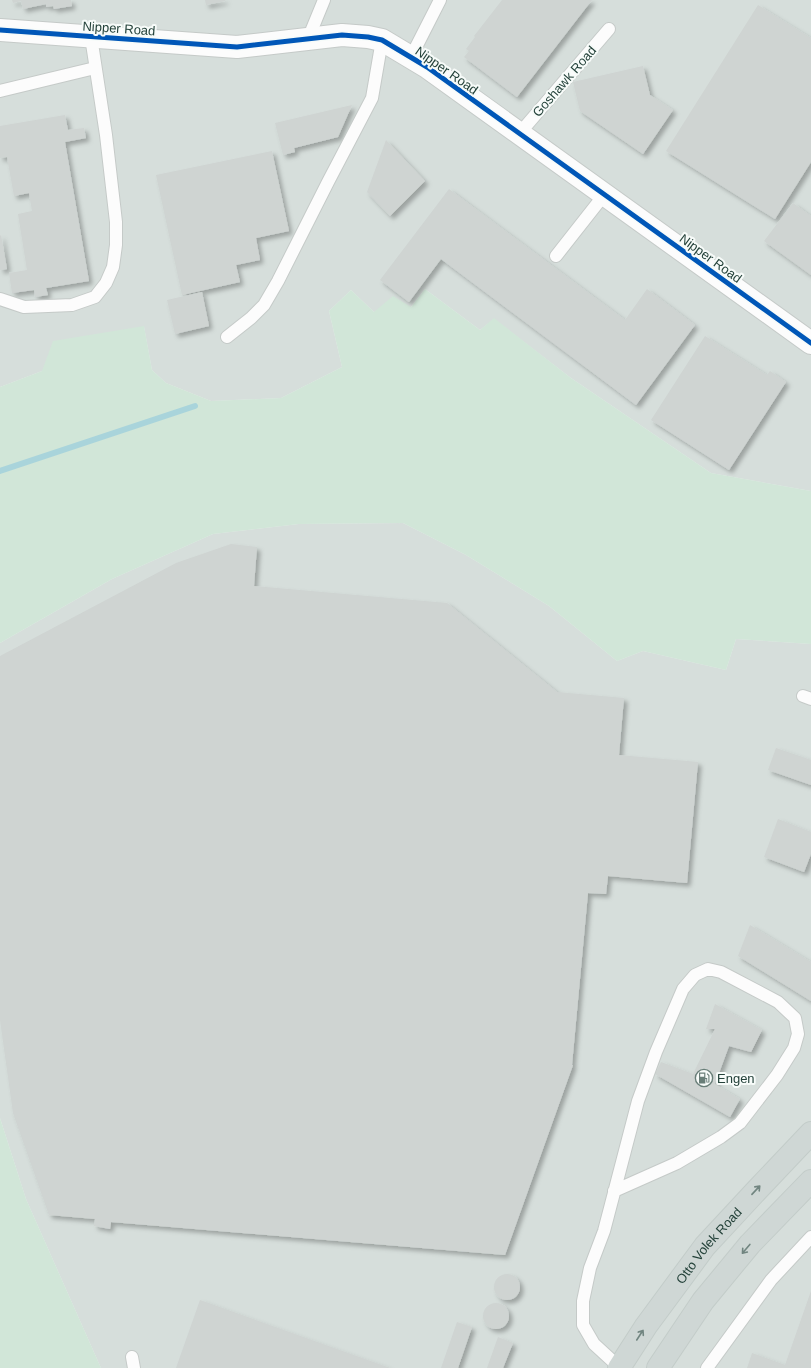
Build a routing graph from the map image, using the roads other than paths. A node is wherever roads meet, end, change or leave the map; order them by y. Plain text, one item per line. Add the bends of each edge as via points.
1 (440, 0) edge
2 (322, 1) edge
3 (609, 29) dead end
4 (0, 30) edge
5 (91, 37) junction
6 (308, 39) junction
7 (382, 40) junction
8 (411, 57) junction
9 (95, 68) junction
10 (0, 91) edge
11 (519, 134) junction
12 (604, 195) junction
13 (556, 256) dead end
14 (0, 299) edge
15 (227, 337) dead end
16 (811, 343) edge
17 (811, 1133) edge
18 (811, 1182) edge
19 (614, 1191) junction
20 (811, 1237) edge
21 (619, 1368) edge
22 (658, 1368) edge
23 (707, 1368) edge

1 - 8 lane
2 - 6 lane
3 - 11 lane, Goshawk Road
4 - 5 street, Nipper Road
5 - 6 street, Nipper Road via 237,47
5 - 9 lane
6 - 7 street, Nipper Road via 342,35
7 - 8 street, Nipper Road
7 - 15 lane via 372,98 278,282 264,305
8 - 11 street, Nipper Road
9 - 10 lane
9 - 14 lane via 116,222 113,267 106,283 95,297 72,305 24,307
11 - 12 street, Nipper Road
12 - 13 lane
12 - 16 street, Nipper Road
21 -> 17 main road, Otto Volek Road via 646,1326 705,1246
18 -> 22 main road via 750,1244 703,1301
19 - 19 lane via 638,1101 656,1052 683,989 695,975 708,969 721,972 778,1002 795,1018 798,1034 794,1048 740,1123 677,1163
19 - 21 lane via 604,1231 590,1268 583,1301 583,1325 594,1344
20 - 23 lane via 771,1280

